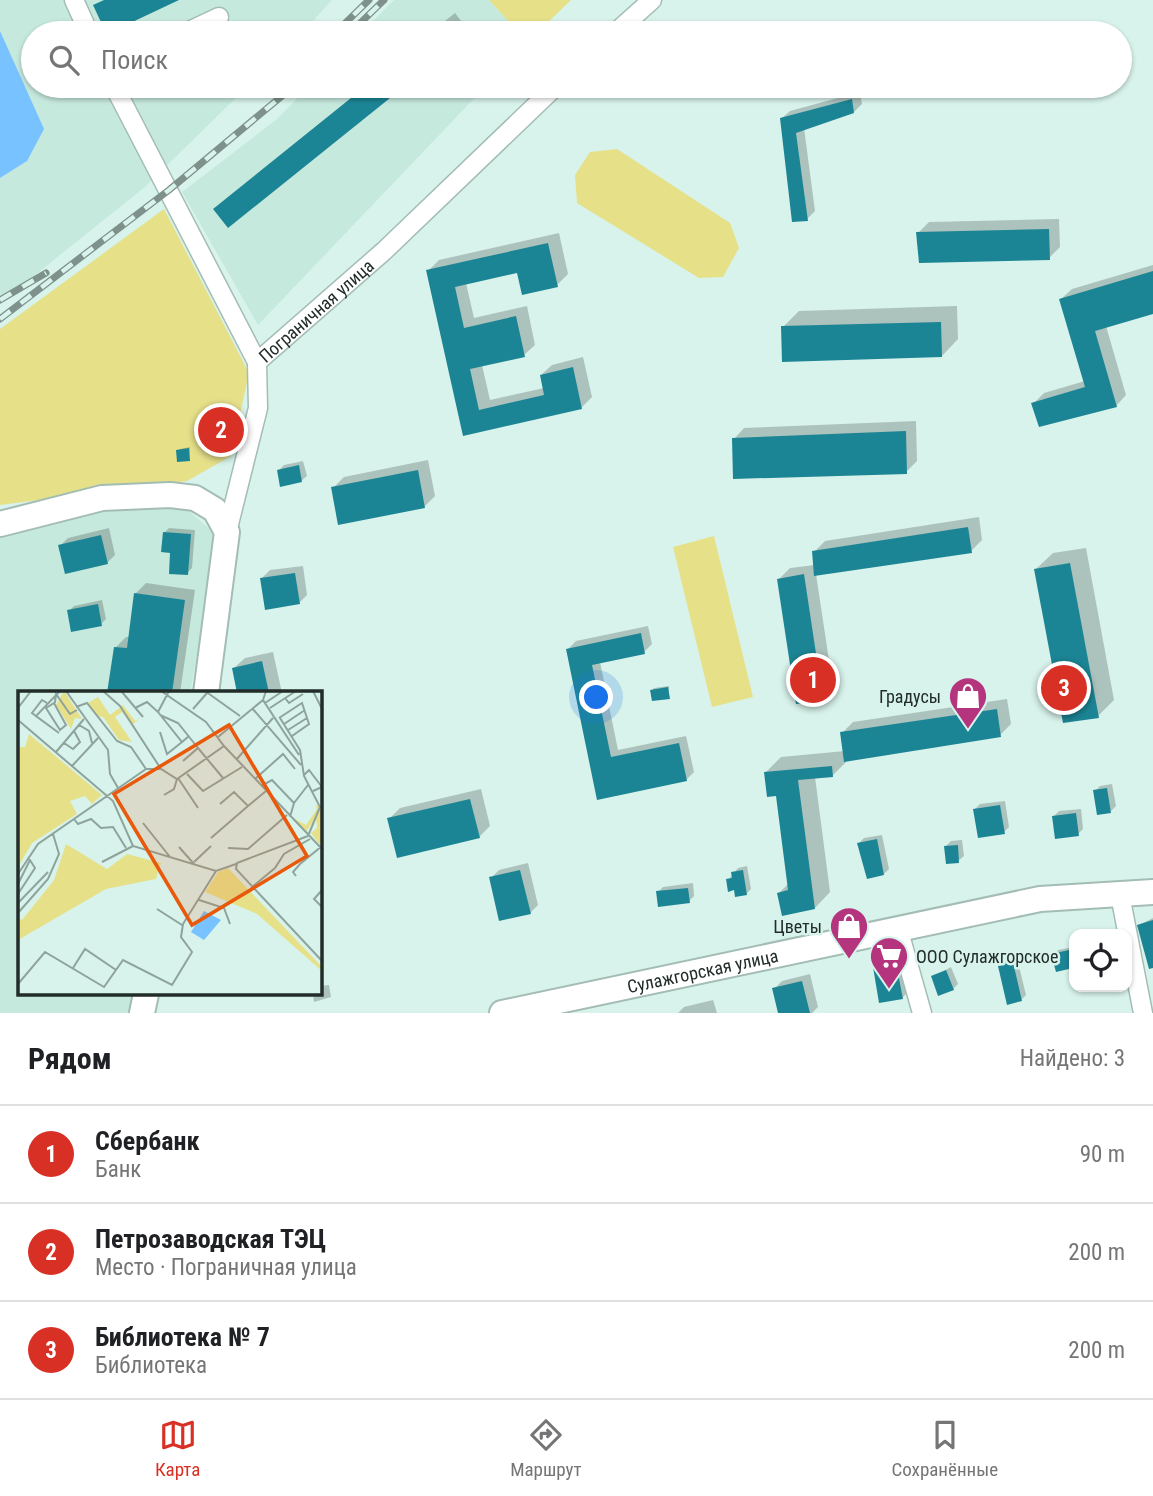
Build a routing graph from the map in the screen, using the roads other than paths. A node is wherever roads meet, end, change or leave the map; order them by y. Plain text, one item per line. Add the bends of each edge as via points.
1 (74, 0) edge
2 (652, 0) edge
3 (219, 18) dead end
4 (84, 21) edge
5 (212, 21) edge
6 (628, 21) edge
7 (120, 98) edge
8 (543, 98) edge
9 (257, 362) junction
10 (0, 524) edge
11 (227, 531) junction
12 (206, 691) edge
13 (1153, 892) edge
14 (1120, 895) junction
15 (898, 928) junction
16 (502, 1013) edge
17 (922, 1013) edge
18 (1143, 1013) edge

1 - 4 street
2 - 6 street
3 - 5 street
7 - 9 street
8 - 9 street, Пограничная улица via 384,251
9 - 11 street, Пограничная улица via 258,408
10 - 11 main road via 102,498 170,495 195,498 215,510
11 - 12 main road
13 - 14 main road, Сулажгорская улица
14 - 15 main road, Сулажгорская улица via 1040,899
14 - 18 street
15 - 16 main road, Сулажгорская улица
15 - 17 street

